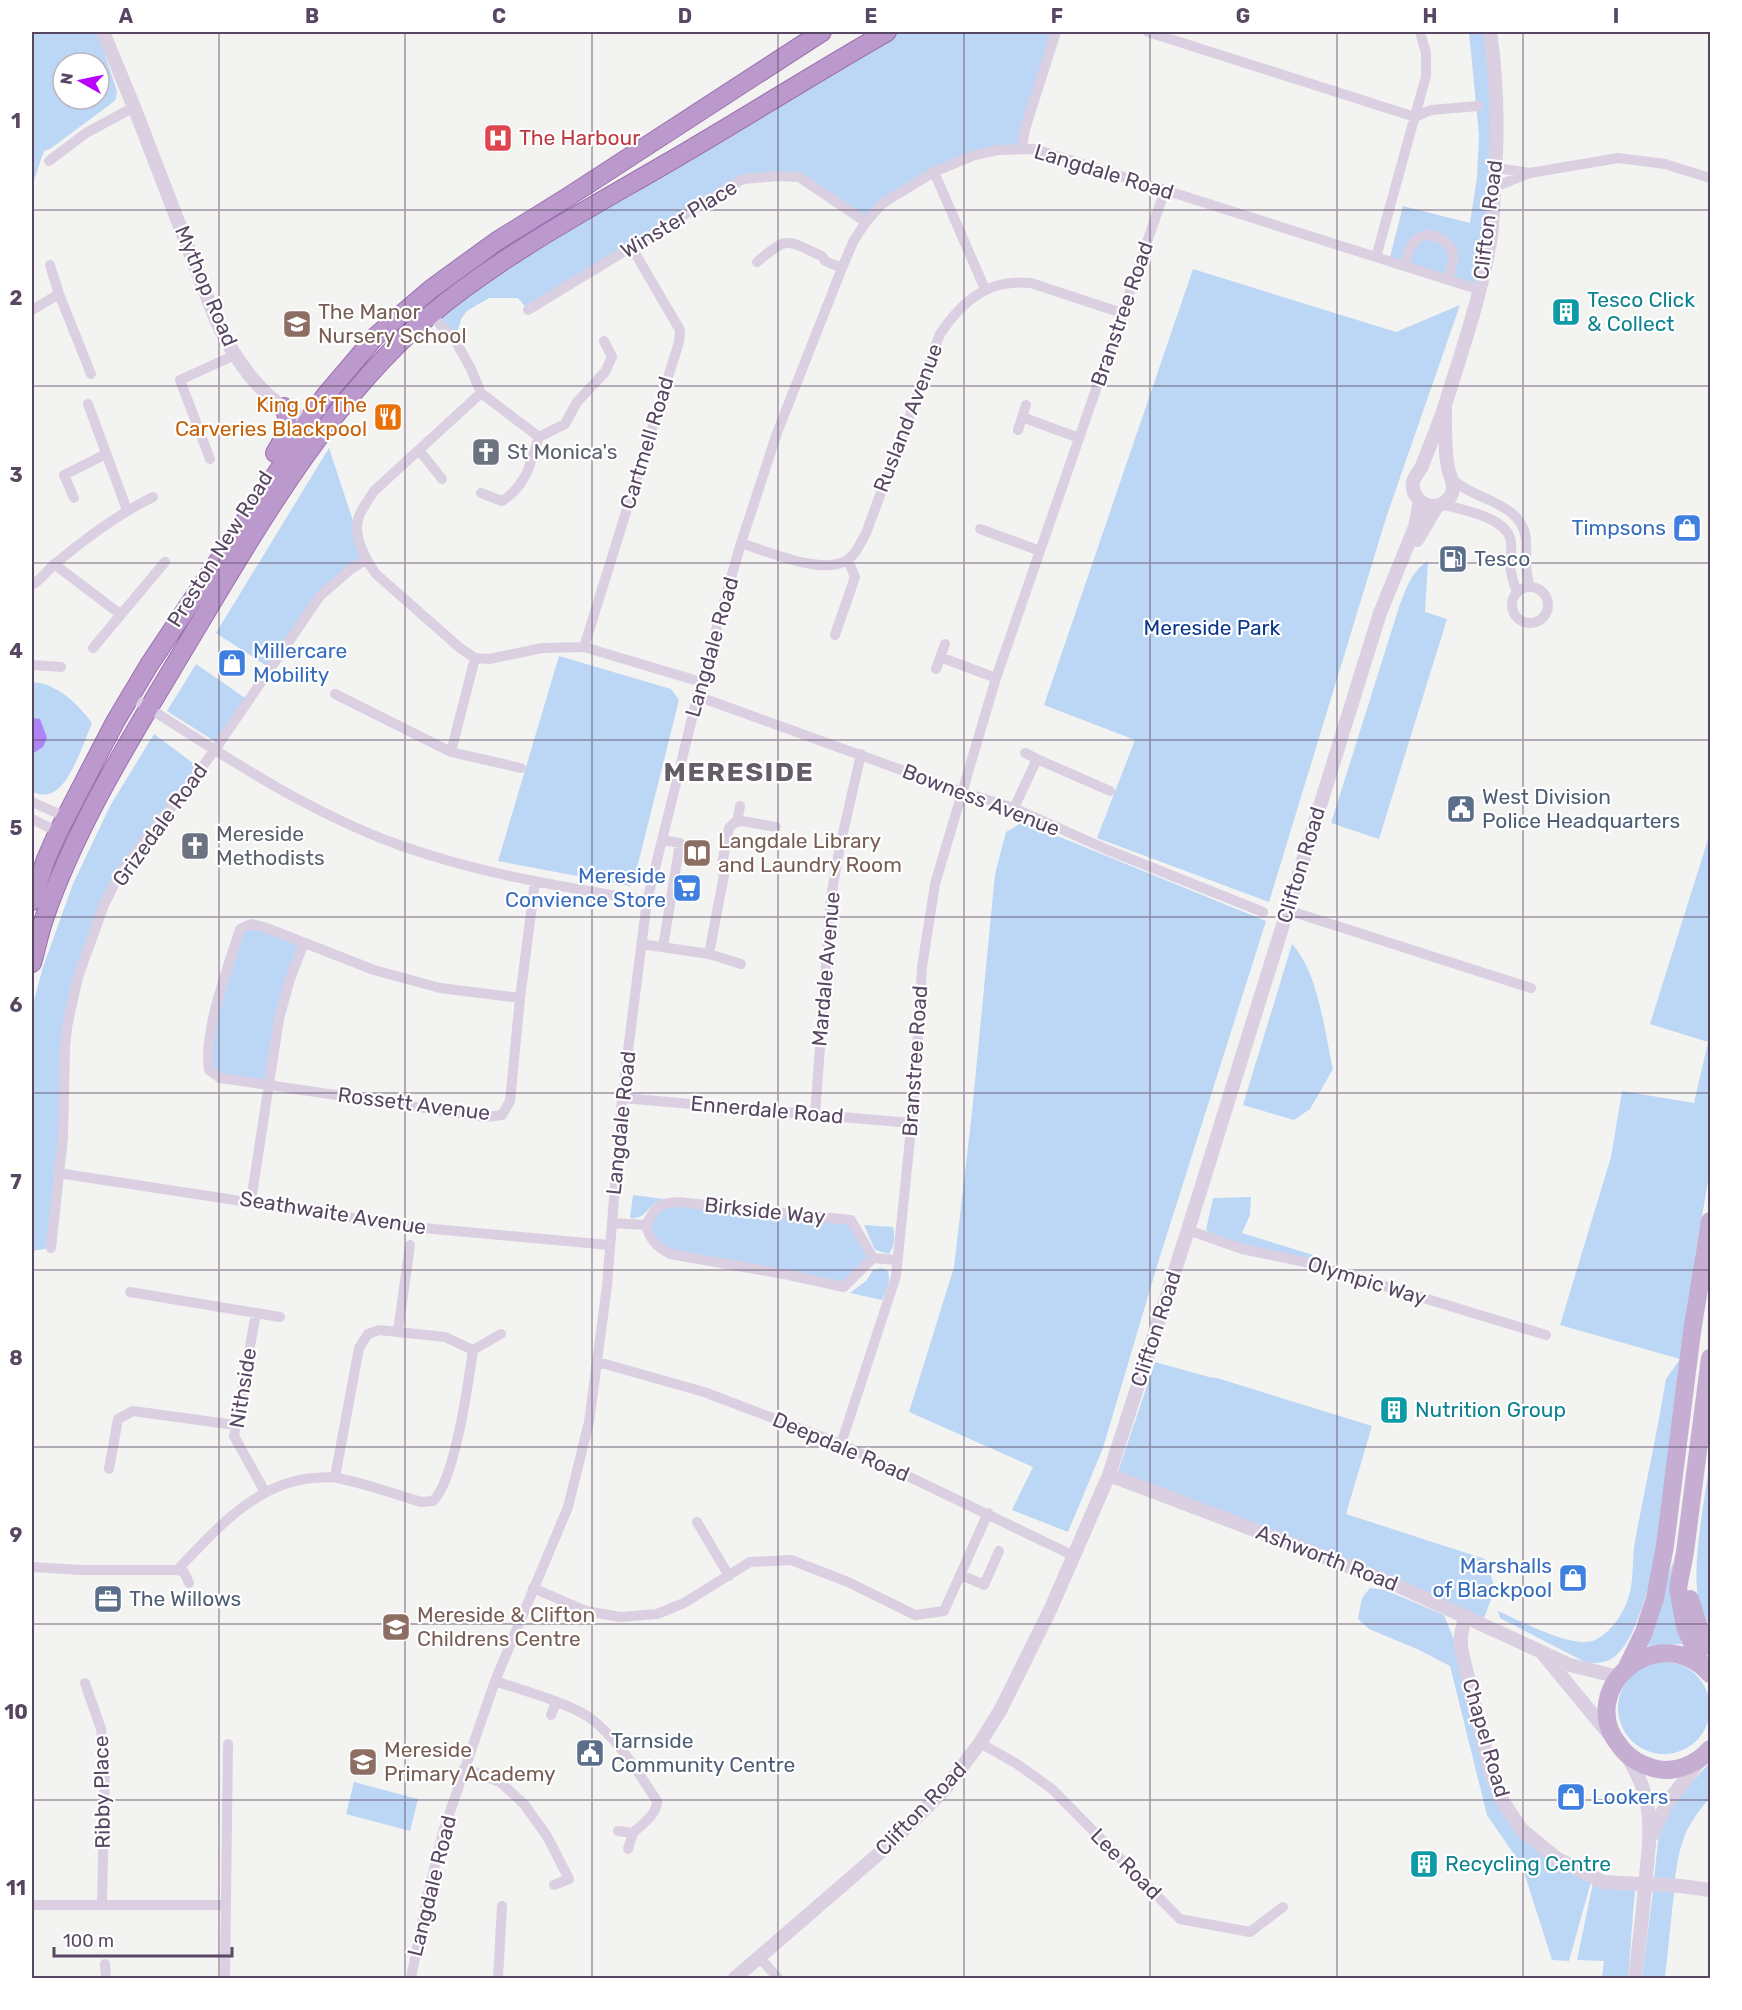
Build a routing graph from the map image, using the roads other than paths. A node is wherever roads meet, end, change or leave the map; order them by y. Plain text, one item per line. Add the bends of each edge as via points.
1 (103, 32) edge
2 (822, 32) edge
3 (887, 32) edge
4 (1056, 32) edge
5 (1148, 32) edge
6 (1420, 32) edge
7 (1490, 32) edge
8 (1478, 106) dead end
9 (135, 107) junction
10 (1415, 117) junction
11 (1022, 148) junction
12 (49, 161) dead end
13 (1496, 168) junction
14 (934, 172) junction
15 (1530, 173) junction
16 (1710, 178) edge
17 (1494, 187) junction
18 (1165, 190) junction
19 (866, 222) junction
20 (632, 249) junction
21 (1376, 257) junction
22 (757, 262) dead end
23 (50, 265) dead end
24 (1404, 266) junction
25 (842, 268) junction
26 (1448, 279) junction
27 (985, 289) junction
28 (1480, 290) junction
29 (59, 294) junction
30 (32, 310) edge
31 (528, 310) dead end
32 (1122, 313) junction
33 (431, 315) junction
34 (604, 341) dead end
35 (235, 355) junction
36 (91, 374) dead end
37 (481, 393) junction
38 (88, 404) dead end
39 (1445, 404) junction
40 (1026, 405) dead end
41 (284, 407) junction
42 (1022, 417) junction
43 (307, 422) junction
44 (1018, 430) dead end
45 (323, 433) junction
46 (539, 437) junction
47 (1079, 438) junction
48 (419, 450) junction
49 (106, 454) junction
50 (210, 459) dead end
51 (1420, 470) junction
52 (1451, 476) junction
53 (442, 479) dead end
54 (481, 493) dead end
55 (153, 497) dead end
56 (74, 498) dead end
57 (1419, 501) junction
58 (1439, 505) junction
59 (127, 510) junction
60 (980, 529) dead end
61 (237, 532) junction
62 (741, 543) junction
63 (1040, 551) junction
64 (366, 560) junction
65 (848, 560) junction
66 (165, 562) dead end
67 (54, 564) junction
68 (1396, 574) junction
69 (32, 585) edge
70 (1530, 586) junction
71 (1517, 593) junction
72 (120, 614) junction
73 (835, 635) dead end
74 (945, 644) dead end
75 (584, 647) junction
76 (93, 648) dead end
77 (940, 657) junction
78 (475, 658) junction
79 (32, 665) edge
80 (61, 668) dead end
81 (936, 669) dead end
82 (996, 678) junction
83 (701, 682) junction
84 (335, 694) dead end
85 (130, 696) junction
86 (697, 696) junction
87 (149, 708) junction
88 (214, 751) junction
89 (451, 752) junction
90 (1025, 753) dead end
91 (861, 754) junction
92 (1037, 759) junction
93 (521, 768) dead end
94 (1110, 791) dead end
95 (962, 792) junction
96 (32, 802) edge
97 (740, 806) dead end
98 (1014, 808) junction
99 (90, 816) junction
100 (32, 819) edge
101 (737, 822) junction
102 (64, 826) junction
103 (776, 827) dead end
104 (662, 840) junction
105 (73, 851) junction
106 (535, 882) junction
107 (32, 901) edge
108 (647, 901) junction
109 (1287, 910) junction
110 (1263, 912) dead end
111 (304, 943) junction
112 (641, 944) junction
113 (663, 947) junction
114 (709, 954) junction
115 (32, 963) edge
116 (741, 964) dead end
117 (1531, 988) dead end
118 (520, 998) junction
119 (270, 1085) junction
120 (622, 1098) junction
121 (815, 1114) junction
122 (911, 1123) junction
123 (58, 1173) junction
124 (251, 1201) junction
125 (1710, 1221) edge
126 (612, 1223) junction
127 (646, 1225) junction
128 (1188, 1230) junction
129 (410, 1245) dead end
130 (609, 1245) junction
131 (51, 1248) dead end
132 (873, 1258) junction
133 (897, 1260) junction
134 (130, 1292) dead end
135 (256, 1313) junction
136 (280, 1317) dead end
137 (398, 1331) junction
138 (501, 1334) dead end
139 (1546, 1335) dead end
140 (473, 1350) junction
141 (1710, 1358) edge
142 (598, 1362) junction
143 (236, 1425) junction
144 (841, 1444) junction
145 (109, 1469) dead end
146 (1108, 1475) junction
147 (335, 1477) junction
148 (265, 1492) junction
149 (988, 1514) junction
150 (697, 1522) dead end
151 (999, 1551) dead end
152 (1684, 1552) junction
153 (1074, 1556) junction
154 (32, 1567) edge
155 (177, 1570) junction
156 (961, 1575) junction
157 (729, 1576) junction
158 (189, 1583) dead end
159 (533, 1588) junction
160 (1466, 1616) junction
161 (1710, 1646) edge
162 (1541, 1651) junction
163 (1706, 1669) edge
164 (1623, 1672) junction
165 (495, 1680) junction
166 (85, 1683) dead end
167 (561, 1704) junction
168 (551, 1715) dead end
169 (1614, 1740) junction
170 (980, 1743) junction
171 (228, 1744) dead end
172 (1708, 1752) edge
173 (1626, 1755) junction
174 (464, 1768) junction
175 (618, 1831) dead end
176 (633, 1833) junction
177 (1650, 1839) junction
178 (628, 1848) dead end
179 (554, 1886) dead end
180 (1710, 1890) edge
181 (102, 1904) junction
182 (32, 1905) edge
183 (226, 1905) junction
184 (502, 1906) dead end
185 (1283, 1906) dead end
186 (760, 1958) junction
187 (105, 1964) dead end
188 (106, 1978) edge
189 (225, 1978) edge
190 (411, 1978) edge
191 (498, 1978) edge
192 (735, 1978) edge
193 (778, 1978) edge
194 (1635, 1978) edge

1 - 9 street, Mythop Road
2 - 43 highway, Preston New Road via 497,241 431,290 376,336
3 - 33 highway, Preston New Road via 528,245
4 - 11 street
5 - 10 street
6 - 10 street via 1426,53 1426,76
7 - 13 street, Clifton Road via 1497,99
8 - 10 street via 1431,110
9 - 12 street via 86,133
9 - 35 street, Mythop Road via 216,320
10 - 21 street
11 - 14 street, Langdale Road via 975,155
11 - 18 street, Langdale Road
13 - 15 street
13 - 17 street, Clifton Road
14 - 19 street, Langdale Road via 883,203
14 - 27 street
15 - 16 street via 1618,158 1665,164
15 - 17 street
17 - 28 street, Clifton Road via 1491,235
18 - 21 street, Langdale Road
18 - 32 street, Branstree Road
19 - 20 street, Winster Place via 799,177 743,179
19 - 25 street, Langdale Road
20 - 31 street, Winster Place
20 - 75 street, Cartmell Road via 680,330 679,342
21 - 24 street, Langdale Road
22 - 25 street via 777,245 788,242
23 - 29 street
24 - 26 street, Langdale Road
24 - 26 street via 1418,238 1438,237 1449,244 1453,253
25 - 62 street, Langdale Road via 777,433
26 - 28 street, Langdale Road
27 - 32 street, Rusland Avenue via 1031,283
27 - 65 street, Rusland Avenue via 966,302 940,334 866,533
28 - 39 street, Clifton Road
29 - 30 street
29 - 36 street
32 - 47 street, Branstree Road
33 - 37 street via 455,340
33 - 45 highway, Preston New Road via 387,353
34 - 46 street via 612,357 605,372 577,402 565,424
35 - 41 street, Mythop Road via 256,384
35 - 50 street via 180,380
37 - 46 street
37 - 48 street
38 - 49 street
39 - 51 street, Clifton Road
39 - 52 street, Clifton Road
40 - 42 street
41 - 43 street, Mythop Road
41 - 61 highway via 288,421 286,436 239,512
42 - 44 street
42 - 47 street
43 - 45 street, Mythop Road
43 - 61 highway, Preston New Road
45 - 87 highway, Preston New Road via 226,579
46 - 54 street via 528,472 514,493 502,501
47 - 63 street, Branstree Road
48 - 53 street
48 - 64 street via 374,491 358,518 357,533
49 - 56 street via 64,475
49 - 59 street
51 - 52 street via 1438,466
51 - 57 street, Clifton Road via 1413,485
52 - 58 street, Clifton Road via 1451,495
52 - 70 street via 1468,490 1515,515 1526,537 1526,577
55 - 59 street
57 - 58 street
57 - 68 street, Clifton Road via 1415,527
58 - 68 street, Clifton Road
58 - 71 street via 1502,525 1509,535 1510,566
59 - 67 street
60 - 63 street
61 - 85 highway, Preston New Road
62 - 65 street via 806,563 838,564
62 - 83 street, Langdale Road
63 - 82 street, Branstree Road
64 - 78 street via 376,574
64 - 88 street, Grizedale Road via 320,596
65 - 73 street via 855,577
66 - 72 street
67 - 69 street
67 - 72 street
68 - 109 street, Clifton Road via 1380,613
70 - 71 street
70 - 71 street via 1547,598 1547,610 1539,620 1525,622 1515,613
72 - 76 street
74 - 77 street
75 - 78 street via 542,648 489,659
75 - 83 street
77 - 81 street
77 - 82 street
78 - 89 street
79 - 80 street
82 - 95 street, Branstree Road
83 - 86 street, Langdale Road
84 - 89 street
85 - 87 street
85 - 102 highway, Preston New Road
86 - 91 street, Bowness Avenue
86 - 104 street, Langdale Road
87 - 88 street
87 - 99 highway, Preston New Road
88 - 106 street via 304,803 399,845
88 - 123 street, Grizedale Road via 120,875 92,937 67,1028
89 - 93 street
90 - 92 street
91 - 95 street, Bowness Avenue
91 - 121 street, Mardale Avenue via 831,897
92 - 94 street
92 - 98 street
95 - 98 street, Bowness Avenue
95 - 122 street, Branstree Road via 935,884 922,968
96 - 102 street
97 - 101 street
98 - 110 street, Bowness Avenue
99 - 102 highway
99 - 105 highway, Preston New Road
100 - 102 street
101 - 103 street
101 - 114 street via 729,828
102 - 105 highway
102 - 107 highway, Preston New Road via 46,858
104 - 108 street, Langdale Road
104 - 113 street via 680,843
105 - 115 highway, Preston New Road via 44,920
106 - 108 street
106 - 118 street, Rossett Avenue
108 - 112 street, Langdale Road
109 - 117 street
109 - 128 street, Clifton Road
111 - 118 street via 374,970 440,988
111 - 119 street via 279,1019
111 - 119 street via 251,924 240,929 219,994 207,1056 209,1070 220,1078
112 - 113 street
112 - 120 street, Langdale Road
113 - 114 street
114 - 116 street
118 - 119 street, Rossett Avenue via 510,1101 502,1115 486,1117
119 - 124 street
120 - 121 street, Ennerdale Road
120 - 126 street, Langdale Road
121 - 122 street, Ennerdale Road
122 - 133 street, Branstree Road
123 - 124 street, Seathwaite Avenue
123 - 131 street, Grizedale Road
124 - 130 street, Seathwaite Avenue via 412,1227
125 - 164 main road via 1655,1598 1644,1632
126 - 127 street
126 - 130 street, Langdale Road
127 - 132 street via 650,1238 670,1254 844,1287
127 - 132 street, Birkside Way via 653,1211 664,1203 678,1202 851,1220
128 - 139 street, Olympic Way via 1242,1249 1305,1262
128 - 146 street, Clifton Road
129 - 137 street
130 - 142 street, Langdale Road
132 - 133 street
133 - 144 street, Branstree Road via 896,1276
134 - 135 street
135 - 136 street
135 - 143 street, Nithside
137 - 140 street via 445,1337
137 - 147 street via 368,1334 358,1348
138 - 140 street
140 - 147 street via 451,1463 441,1494 433,1502
141 - 152 main road
142 - 144 street, Deepdale Road via 704,1392
142 - 159 street, Langdale Road via 589,1422 568,1507
143 - 145 street via 133,1411 118,1419
143 - 148 street, Nithside via 234,1436
144 - 149 street, Deepdale Road
146 - 153 street, Clifton Road
146 - 160 street, Ashworth Road
147 - 148 street via 304,1479
148 - 155 street via 223,1523
149 - 153 street, Deepdale Road
149 - 156 street
150 - 157 street
151 - 156 street via 984,1585
152 - 161 main road via 1690,1602
152 - 163 main road via 1679,1601 1685,1627
153 - 170 street, Clifton Road via 1024,1665
154 - 155 street
155 - 158 street via 184,1572
156 - 157 street via 944,1611 915,1614 791,1560 750,1562
157 - 159 street via 657,1614 620,1617 586,1611
159 - 165 street, Langdale Road
160 - 162 street, Ashworth Road
160 - 180 street, Chapel Road via 1461,1648 1491,1774 1521,1829 1556,1858 1603,1882
162 - 164 street, Ashworth Road via 1570,1665
162 - 169 street, Ashworth Road
163 - 164 main road via 1683,1655 1664,1652 1644,1657
164 - 169 main road via 1610,1694 1607,1709
165 - 167 street
165 - 174 street, Langdale Road
166 - 181 street, Ribby Place via 101,1728 105,1763
167 - 168 street
167 - 176 street via 588,1717 610,1736 657,1801 652,1815
169 - 173 main road
170 - 185 street, Lee Road via 1052,1789 1180,1919 1250,1932
170 - 186 street, Clifton Road via 944,1790 909,1826
171 - 183 street
172 - 173 main road via 1683,1768 1663,1770 1643,1766
172 - 177 street via 1667,1803
173 - 177 street via 1644,1787
174 - 179 street via 500,1782 524,1804 547,1836 569,1879
174 - 190 street, Langdale Road via 441,1843
175 - 176 street
176 - 178 street
177 - 194 street, bridge
181 - 182 street
181 - 183 street
183 - 189 street
184 - 191 street
186 - 192 street, Clifton Road
186 - 193 street
187 - 188 street

